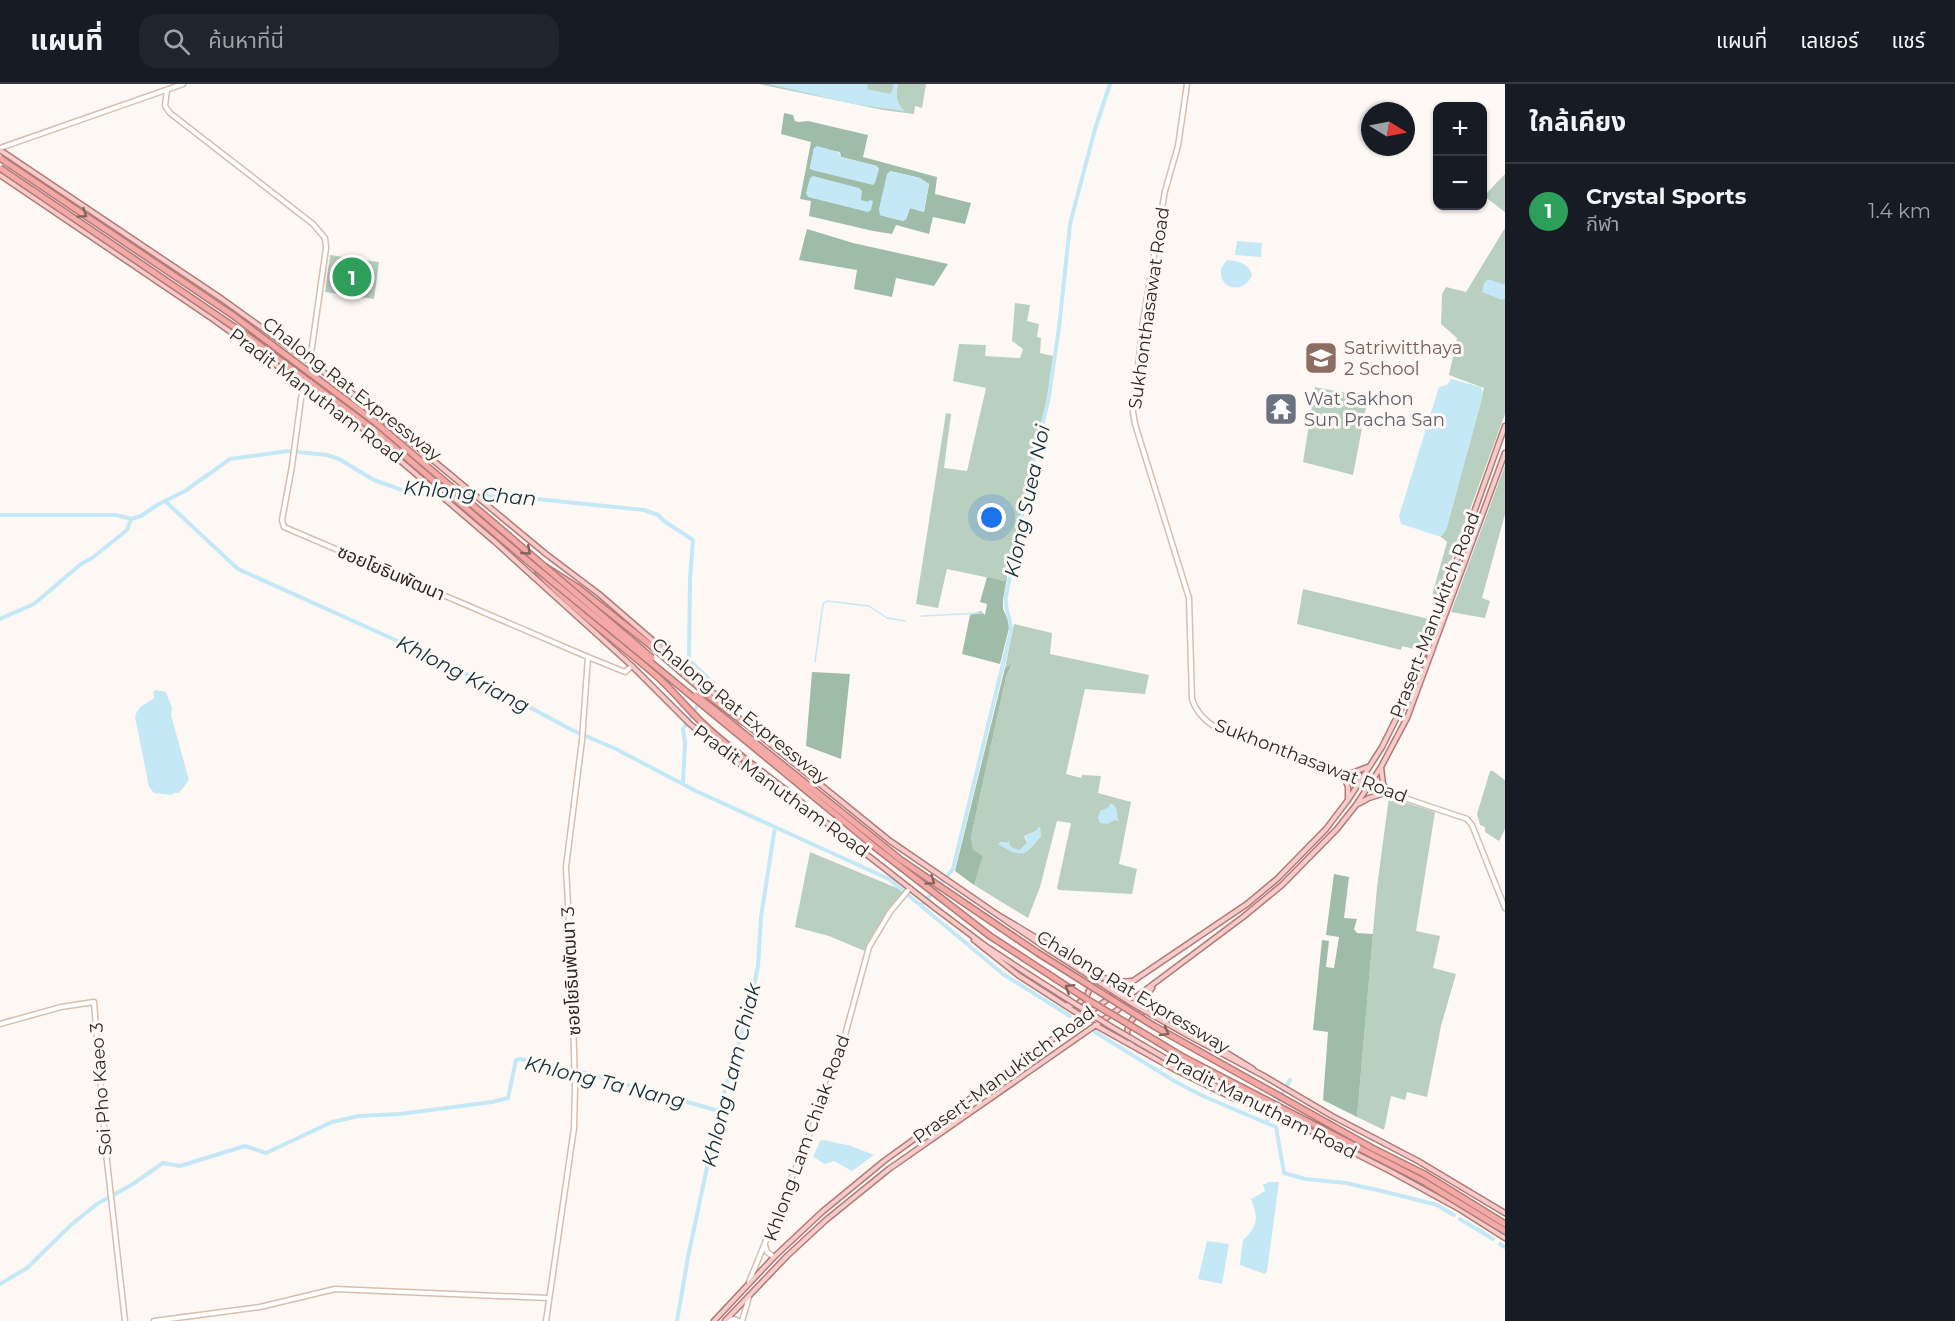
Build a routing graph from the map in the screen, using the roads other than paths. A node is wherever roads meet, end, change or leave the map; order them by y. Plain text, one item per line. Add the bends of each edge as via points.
1 (183, 84) edge
2 (1187, 84) edge
3 (167, 90) junction
4 (0, 149) edge
5 (0, 158) edge
6 (0, 168) edge
7 (0, 175) edge
8 (310, 361) junction
9 (303, 383) junction
10 (1505, 426) edge
11 (417, 448) junction
12 (1505, 453) edge
13 (430, 459) junction
14 (405, 463) junction
15 (421, 477) junction
16 (530, 563) junction
17 (544, 566) junction
18 (588, 657) junction
19 (632, 666) junction
20 (705, 689) junction
21 (743, 722) joint
22 (1382, 747) junction
23 (1390, 751) junction
24 (1371, 766) junction
25 (1381, 766) junction
26 (1344, 776) junction
27 (1360, 783) junction
28 (1369, 786) junction
29 (1388, 792) junction
30 (1348, 800) junction
31 (803, 804) junction
32 (1356, 805) junction
33 (1337, 815) junction
34 (1345, 820) junction
35 (907, 891) junction
36 (985, 907) junction
37 (1505, 908) edge
38 (960, 927) junction
39 (1088, 968) junction
40 (1133, 981) junction
41 (1156, 982) junction
42 (1112, 997) junction
43 (1132, 1000) junction
44 (1066, 1005) junction
45 (1155, 1009) junction
46 (1083, 1017) junction
47 (1104, 1019) junction
48 (0, 1024) edge
49 (1095, 1025) junction
50 (1137, 1048) junction
51 (1264, 1076) junction
52 (1250, 1105) junction
53 (1505, 1213) edge
54 (1505, 1224) edge
55 (1505, 1231) edge
56 (1505, 1238) edge
57 (766, 1241) junction
58 (774, 1257) junction
59 (749, 1282) junction
60 (750, 1293) junction
61 (548, 1298) junction
62 (125, 1321) edge
63 (154, 1321) edge
64 (546, 1321) edge
65 (714, 1321) edge
66 (726, 1321) edge
67 (741, 1321) edge

1 - 3 street
2 - 26 street, Sukhonthasawat Road via 1143,321 1133,412 1189,598 1192,699 1197,711 1215,727
3 - 4 street
3 - 8 street via 165,106 170,113 322,232 326,248
4 - 8 main road, Pradit Manutham Road
5 -> 17 highway, Chalong Rat Expressway, bridge via 243,323 375,422
6 - 16 highway, Chalong Rat Expressway, bridge via 297,372 373,429
7 - 9 main road, Pradit Manutham Road
8 - 11 main road, Pradit Manutham Road
9 - 14 main road, Pradit Manutham Road
9 - 18 street, ซอยโยธินพัฒนา via 284,527
10 - 22 main road, Prasert-Manukitch Road via 1417,671
11 - 13 main road, Pradit Manutham Road
11 - 14 main road via 415,462
12 - 23 main road, Prasert-Manukitch Road via 1421,684
13 - 15 main road via 416,465
13 - 20 main road, Pradit Manutham Road via 599,594
14 - 15 main road, Pradit Manutham Road
15 - 19 main road, Pradit Manutham Road
16 - 31 highway, bridge via 736,753
55 -> 16 highway, Chalong Rat Expressway, bridge via 1423,1181 1183,1057 990,936 875,847
17 - 20 highway, bridge via 577,587
17 -> 54 highway, Chalong Rat Expressway, bridge via 661,667 933,883 1154,1026 1440,1183
18 - 19 street, ซอยโยธินพัฒนา via 625,672
18 - 61 street, ซอยโยธินพัฒนา 3 via 566,867 575,1067 573,1140
19 - 31 main road, Pradit Manutham Road via 688,723 742,766
20 - 21 highway
21 - 36 main road, Pradit Manutham Road via 876,831
22 - 23 main road
22 - 24 main road, Prasert-Manukitch Road
23 - 25 main road, Prasert-Manukitch Road
24 - 26 main road
24 - 27 main road, Prasert-Manukitch Road
25 - 28 main road, Prasert-Manukitch Road
25 - 29 main road
26 - 27 street, Sukhonthasawat Road
26 - 30 main road
27 - 28 street, Sukhonthasawat Road
27 - 30 main road, Prasert-Manukitch Road
28 - 29 street, Sukhonthasawat Road
28 - 32 main road, Prasert-Manukitch Road
29 - 32 main road
29 - 37 street, Sukhonthasawat Road via 1467,819
30 - 33 main road, Prasert-Manukitch Road
31 - 35 main road, Pradit Manutham Road
32 - 34 main road, Prasert-Manukitch Road
33 - 34 main road
33 - 40 main road, Prasert-Manukitch Road via 1292,864 1247,904
34 - 41 main road, Prasert-Manukitch Road via 1273,894
35 - 38 main road, Pradit Manutham Road
35 - 57 street, Khlong Lam Chiak Road via 869,947 835,1072
36 - 39 main road
36 - 51 main road, Pradit Manutham Road, bridge via 1119,995
38 - 44 main road via 1018,975
38 - 52 main road, Pradit Manutham Road, bridge via 1110,1026
39 - 40 main road via 1111,981
39 - 44 main road via 1091,988 1077,1005
40 - 42 main road, Prasert-Manukitch Road
41 - 43 main road, Prasert-Manukitch Road
41 - 45 main road via 1148,993
42 - 43 main road
42 - 46 main road, Prasert-Manukitch Road
43 - 45 main road
43 - 47 main road, Prasert-Manukitch Road
44 - 46 main road
45 - 50 main road via 1143,1011 1127,1029
45 - 51 main road
46 - 47 main road
46 - 58 main road, Prasert-Manukitch Road via 884,1161
47 - 49 main road, Prasert-Manukitch Road
48 - 62 street, Soi Pho Kaeo 3 via 94,1002
49 - 50 main road
49 - 60 main road, Prasert-Manukitch Road via 889,1169 826,1220
50 - 52 main road
51 - 53 main road, Pradit Manutham Road
52 - 56 main road, Pradit Manutham Road via 1318,1134 1411,1182
57 - 58 street, Khlong Lam Chiak Road via 767,1252
57 - 59 street
58 - 59 main road, Prasert-Manukitch Road
59 - 65 main road, Prasert-Manukitch Road
60 - 66 main road, Prasert-Manukitch Road
60 - 67 street
61 - 63 street via 341,1289 249,1310
61 - 64 street, ซอยโยธินพัฒนา 3
66 - 67 street

